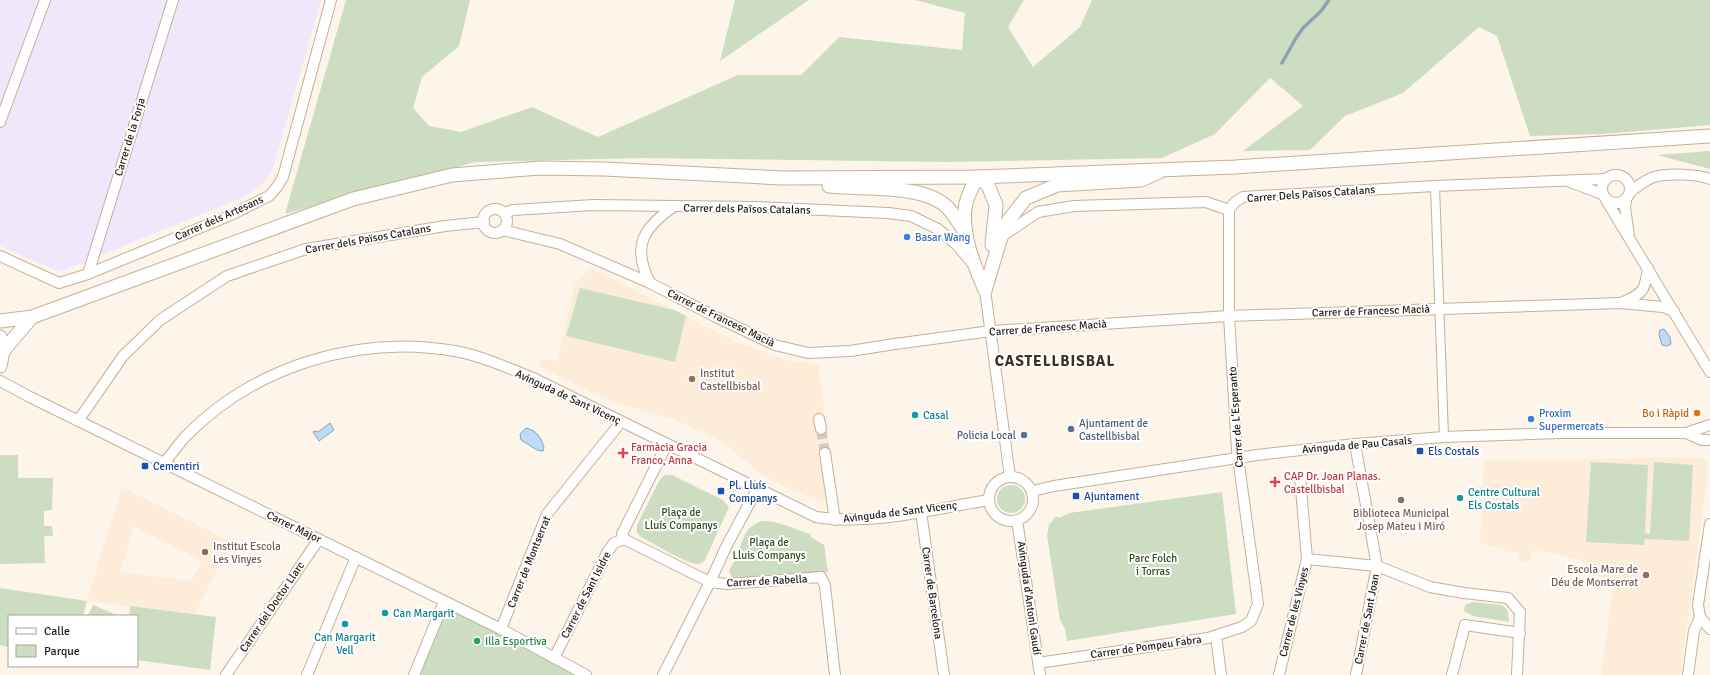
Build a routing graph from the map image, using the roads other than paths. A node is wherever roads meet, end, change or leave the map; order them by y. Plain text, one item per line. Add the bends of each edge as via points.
1 (45, 0) edge
2 (172, 0) edge
3 (331, 0) edge
4 (0, 122) edge
5 (1710, 136) edge
6 (1164, 169) junction
7 (977, 177) junction
8 (782, 178) junction
9 (1605, 179) junction
10 (1710, 179) edge
11 (1564, 180) junction
12 (1435, 186) junction
13 (1628, 196) junction
14 (1604, 197) junction
15 (673, 207) junction
16 (1229, 210) junction
17 (504, 213) junction
18 (484, 222) junction
19 (502, 230) junction
20 (966, 233) junction
21 (1629, 236) junction
22 (1001, 237) junction
23 (0, 256) edge
24 (973, 264) junction
25 (1648, 268) junction
26 (88, 274) junction
27 (650, 283) junction
28 (985, 290) junction
29 (1620, 303) junction
30 (1440, 309) junction
31 (1674, 311) junction
32 (1229, 316) junction
33 (32, 318) junction
34 (0, 321) edge
35 (991, 331) junction
36 (0, 337) edge
37 (3, 350) junction
38 (0, 366) edge
39 (1710, 372) edge
40 (0, 381) edge
41 (78, 421) junction
42 (621, 422) junction
43 (1710, 424) edge
44 (1686, 434) junction
45 (1444, 437) junction
46 (1709, 443) edge
47 (667, 444) junction
48 (1356, 444) junction
49 (825, 453) tunnel mouth
50 (1237, 458) junction
51 (164, 463) junction
52 (1010, 477) junction
53 (1300, 477) dead end
54 (757, 489) junction
55 (1032, 493) junction
56 (989, 500) junction
57 (921, 512) junction
58 (835, 520) junction
59 (1017, 520) junction
60 (1710, 524) edge
61 (319, 539) junction
62 (624, 539) junction
63 (356, 557) junction
64 (1307, 559) junction
65 (1377, 566) junction
66 (710, 582) junction
67 (444, 602) junction
68 (1700, 617) junction
69 (1251, 621) joint
70 (501, 629) junction
71 (1710, 629) edge
72 (1520, 633) junction
73 (1216, 636) junction
74 (1692, 641) junction
75 (554, 658) junction
76 (1038, 663) junction
77 (226, 675) edge
78 (307, 675) edge
79 (414, 675) edge
80 (586, 675) edge
81 (663, 675) edge
82 (835, 675) edge
83 (944, 675) edge
84 (1040, 675) edge
85 (1220, 675) edge
86 (1279, 675) edge
87 (1356, 675) edge
88 (1452, 675) edge
89 (1517, 675) edge
90 (1688, 675) edge

1 - 4 street
2 - 26 street, Carrer de la Forja
3 - 26 street, Carrer dels Artesans via 283,177 273,192 231,215
5 - 6 street via 1235,167
6 - 7 street
6 - 22 street via 1141,180 1057,185 1026,198 1008,220
7 - 8 street
7 - 20 street via 965,209
7 - 28 street via 988,185 996,205 995,230
8 - 20 street via 928,195 947,208
8 - 33 street via 540,168 452,175 353,199
9 - 11 street, Carrer Dels Països Catalans
9 - 13 street via 1613,175 1622,176 1628,183
9 - 14 street via 1602,186
10 - 13 street via 1694,176 1661,176 1641,183
11 - 12 street, Carrer Dels Països Catalans
11 - 14 street, Carrer Dels Països Catalans
12 - 16 street, Carrer Dels Països Catalans via 1244,197
12 - 30 street
13 - 14 street via 1618,204 1610,203
13 - 21 street via 1625,207
14 - 21 street via 1620,226
15 - 17 street, Carrer dels Països Catalans via 593,205 513,210
15 - 24 street, Carrer dels Països Catalans via 764,208 911,216 938,229 957,245
15 - 27 street via 651,225 645,235 641,258
16 - 22 street via 1206,202 1062,207 1038,212
16 - 32 street, Carrer de L'Esperanto
17 - 18 street via 498,209 491,210 485,215
17 - 19 street via 507,220
18 - 19 street, Carrer de Francesc Macià via 489,231 496,233
18 - 41 street, Carrer dels Països Catalans via 306,249 228,276 160,320 123,356
19 - 27 street, Carrer de Francesc Macià via 560,244
20 - 24 street
21 - 25 street
22 - 28 street
23 - 26 street, Carrer dels Artesans via 59,283
24 - 28 street
25 - 29 street, Carrer de Francesc Macià via 1645,284 1637,296
25 - 31 street
27 - 35 street, Carrer de Francesc Macià via 775,345 808,353 850,351
28 - 35 street
29 - 30 street, Carrer de Francesc Macià
29 - 31 street, Carrer de Francesc Macià via 1663,307
30 - 32 street, Carrer de Francesc Macià
30 - 45 street
31 - 39 street
32 - 35 street, Carrer de Francesc Macià
32 - 50 street, Carrer de L'Esperanto
33 - 34 street
33 - 37 street
35 - 52 street
36 - 37 street
37 - 38 street
40 - 41 street, Carrer Major
41 - 51 street, Carrer Major
42 - 47 street, Avinguda de Sant Vicenç
42 - 51 street, Avinguda de Sant Vicenç via 533,378 457,351 424,347 354,350 316,358 251,386 217,409 186,437
42 - 70 street, Carrer de Montserrat via 548,514
43 - 44 street, Avinguda de Pau Casals
43 - 46 street via 1707,432
44 - 45 street, Avinguda de Pau Casals via 1558,433
44 - 46 street, Avinguda de Pau Casals
45 - 48 street, Avinguda de Pau Casals
47 - 54 street, Avinguda de Sant Vicenç
47 - 62 street via 622,534
48 - 50 street, Avinguda de Pau Casals
48 - 65 street, Carrer de Sant Joan
49 - 58 street
50 - 55 street, Avinguda de Pau Casals via 1054,486
50 - 69 street, Carrer de L'Esperanto via 1258,604
51 - 61 street, Carrer Major
52 - 55 street via 1024,481
52 - 56 street via 997,482
53 - 64 street, Carrer de les Vinyes
54 - 58 street, Avinguda de Sant Vicenç via 816,517
54 - 66 street
55 - 59 street via 1032,507 1024,518
56 - 57 street, Avinguda de Sant Vicenç
56 - 59 street via 993,512 998,517 1004,520
57 - 58 street, Avinguda de Sant Vicenç
57 - 83 street, Carrer de Barcelona
59 - 76 street, Avinguda d'Antoni Gaudí
60 - 68 street via 1698,605
61 - 63 street, Carrer Major
61 - 77 street, Carrer del Doctor Llarc
62 - 66 street
62 - 75 street, Carrer de Sant Isidre via 614,543 608,551
63 - 67 street, Carrer Major
63 - 78 street
64 - 65 street
64 - 86 street, Carrer de les Vinyes
65 - 72 street via 1430,586 1508,598 1520,612
65 - 87 street, Carrer de Sant Joan
66 - 81 street
66 - 82 street, Carrer de Rabella via 727,584 821,577 825,586
67 - 70 street, Carrer Major
67 - 79 street
68 - 71 street
68 - 74 street
69 - 73 street, Carrer de Pompeu Fabra
70 - 75 street, Carrer Major
71 - 74 street
72 - 88 street via 1465,625
72 - 89 street
73 - 76 street, Carrer de Pompeu Fabra
73 - 85 street
74 - 90 street
75 - 80 street, Carrer Major
76 - 84 street, Avinguda d'Antoni Gaudí

